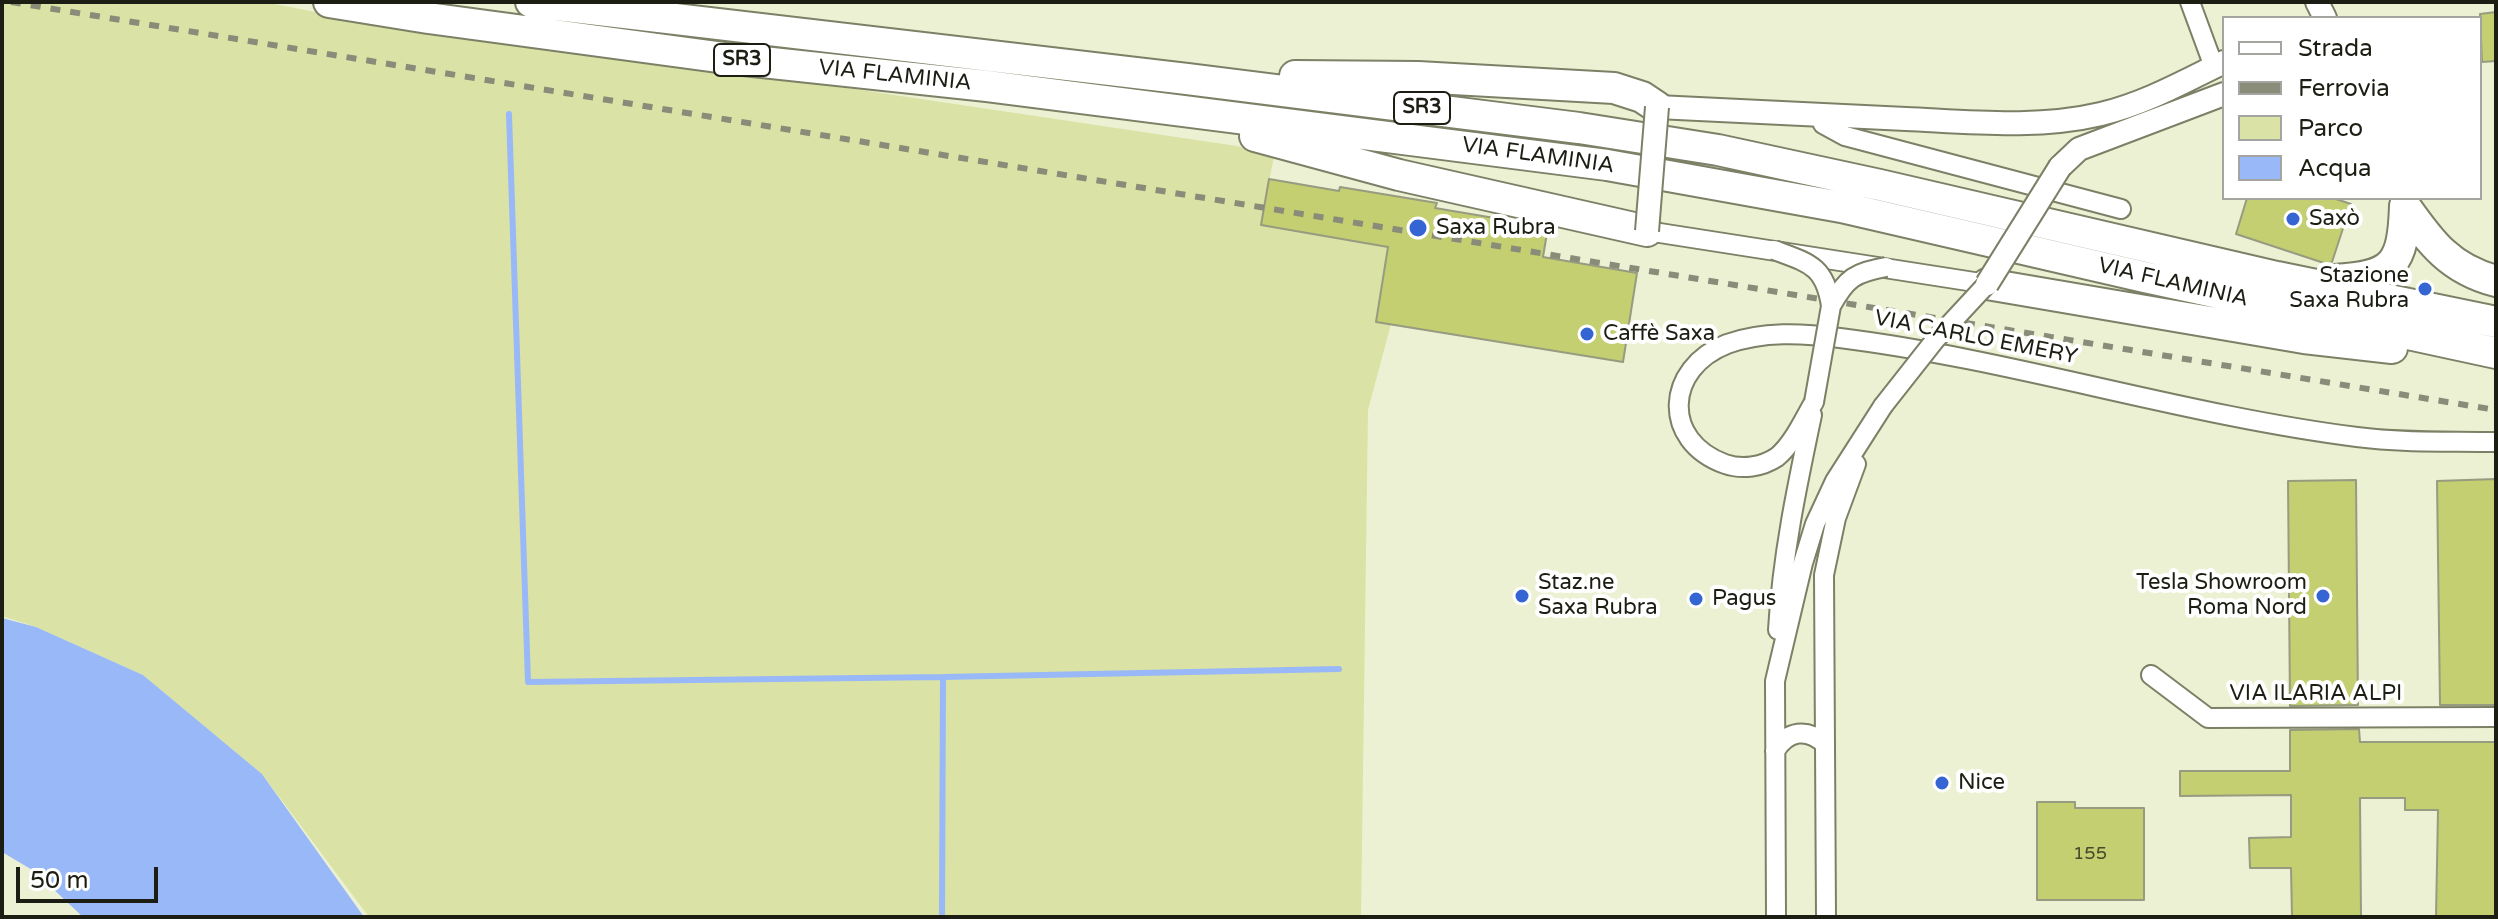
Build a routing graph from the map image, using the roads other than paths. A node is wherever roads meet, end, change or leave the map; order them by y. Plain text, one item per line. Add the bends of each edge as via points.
1 (329, 2) edge
2 (531, 2) edge
3 (2190, 2) edge
4 (2219, 64) edge
5 (1187, 79) junction
6 (2222, 95) edge
7 (1657, 107) junction
8 (1156, 108) junction
9 (1819, 115) junction
10 (2404, 202) edge
11 (2121, 209) dead end
12 (1647, 231) junction
13 (1774, 250) junction
14 (1886, 267) junction
15 (2496, 281) edge
16 (2302, 282) junction
17 (1987, 284) junction
18 (1831, 306) junction
19 (2496, 322) edge
20 (2496, 354) edge
21 (1814, 402) junction
22 (1871, 428) junction
23 (2496, 442) edge
24 (2151, 675) dead end
25 (1775, 681) junction
26 (2496, 717) edge
27 (1825, 744) junction
28 (1775, 751) junction
29 (1776, 917) edge
30 (1826, 917) edge

1 - 8 highway, VIA FLAMINIA / SR3 via 725,58
2 - 5 highway, VIA FLAMINIA / SR3
3 - 4 street
4 - 9 street via 2151,99 2077,119 1993,123
5 - 7 highway via 1418,77 1590,86 1628,91
5 - 16 highway, VIA FLAMINIA / SR3 via 1718,150
6 - 17 street, bridge via 2079,149 2060,167
7 - 9 street
7 - 12 street, bridge
8 - 12 highway via 1399,175
8 - 20 highway, VIA FLAMINIA / SR3 via 1591,162 1755,190
9 - 11 street via 1823,124 1845,136
10 - 15 highway via 2441,254
10 - 16 highway via 2403,245 2389,266 2354,279
12 - 13 street
13 - 14 street, bridge
13 - 18 street, bridge via 1816,268 1827,284
14 - 17 street
14 - 18 street, bridge via 1854,276
16 - 19 highway, VIA FLAMINIA / SR3
17 - 20 highway via 2371,347
17 - 22 street, bridge via 1935,340
18 - 21 street, bridge
21 - 23 street, VIA CARLO EMERY via 1780,454 1742,467 1713,459 1689,439 1678,399 1692,368 1717,349 1800,333 1897,345 2176,406 2360,437
21 - 25 street via 1792,512
22 - 25 street via 1835,481 1815,524
22 - 27 street via 1844,493 1827,554
24 - 26 street, VIA ILARIA ALPI via 2208,718
25 - 28 street
27 - 28 street via 1797,733 1783,739
27 - 30 street
28 - 29 street

